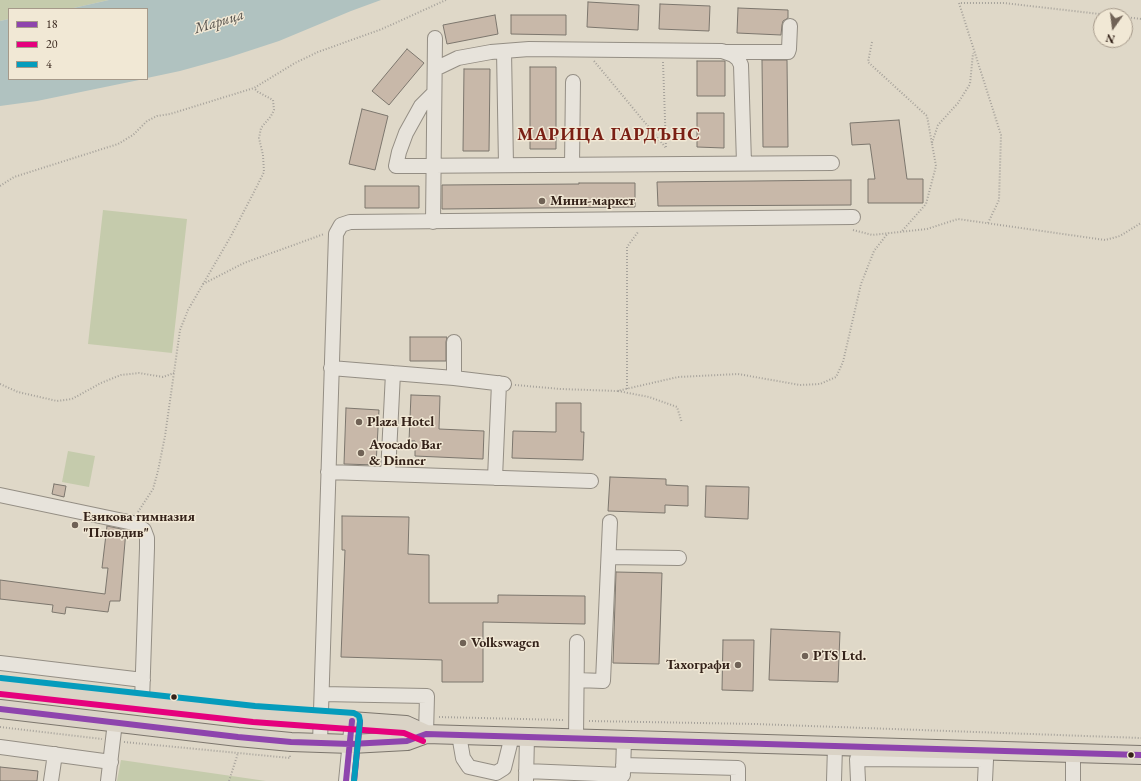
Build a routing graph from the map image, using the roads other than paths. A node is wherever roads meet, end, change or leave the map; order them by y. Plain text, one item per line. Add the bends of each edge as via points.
1 (790, 26) dead end
2 (435, 38) dead end
3 (504, 51) junction
4 (722, 52) junction
5 (435, 69) junction
6 (573, 82) dead end
7 (434, 93) junction
8 (832, 163) dead end
9 (744, 164) junction
10 (506, 165) junction
11 (572, 165) junction
12 (434, 166) junction
13 (853, 218) dead end
14 (433, 222) junction
15 (454, 342) dead end
16 (331, 368) junction
17 (393, 373) junction
18 (454, 378) junction
19 (328, 472) junction
20 (388, 474) junction
21 (495, 478) junction
22 (591, 481) dead end
23 (0, 495) edge
24 (610, 522) dead end
25 (608, 556) junction
26 (679, 558) dead end
27 (577, 642) dead end
28 (0, 663) edge
29 (143, 680) junction
30 (577, 680) junction
31 (0, 686) edge
32 (322, 694) junction
33 (142, 702) junction
34 (0, 709) edge
35 (322, 719) junction
36 (352, 721) junction
37 (115, 722) junction
38 (426, 734) junction
39 (460, 735) junction
40 (519, 736) junction
41 (576, 738) junction
42 (624, 740) junction
43 (320, 743) junction
44 (351, 744) junction
45 (834, 746) junction
46 (0, 747) edge
47 (1073, 753) junction
48 (54, 754) junction
49 (1141, 755) edge
50 (111, 762) junction
51 (623, 774) edge
52 (526, 776) edge
53 (52, 781) edge
54 (108, 781) edge
55 (346, 781) edge
56 (738, 781) edge
57 (834, 781) edge
58 (858, 781) edge
59 (985, 781) edge
60 (1072, 781) edge

1 - 4 street via 788,52
2 - 5 street
3 - 4 street via 529,49
3 - 5 street via 458,58
3 - 10 street
4 - 9 street via 733,54 741,65
5 - 7 street
6 - 11 street
7 - 12 street
7 - 12 street via 421,106 406,133 396,166
8 - 9 street
9 - 11 street
10 - 11 street
10 - 12 street
12 - 14 street
13 - 14 street
14 - 16 street via 350,222 341,225 336,234
15 - 18 street
16 - 17 street
16 - 19 street
17 - 18 street
17 - 20 street
18 - 21 street via 502,383
19 - 20 street
19 - 32 street
20 - 21 street
21 - 22 street
23 - 29 street via 133,523 144,530 147,548
24 - 25 street
25 - 26 street
25 - 30 street via 603,681
27 - 30 street
28 - 29 street
29 - 33 street
30 - 41 street
31 - 33 main road
32 - 35 street
32 - 38 street via 427,696
33 - 35 main road
34 - 37 main road
35 - 36 main road
35 - 43 street
36 - 38 main road via 406,725
36 - 44 street
37 - 43 main road via 238,737
37 - 50 street
38 - 39 main road
38 - 44 main road via 407,741
39 - 40 main road
39 - 40 street via 463,758 469,767 496,773 504,768
40 - 41 main road
40 - 52 street
41 - 42 main road
42 - 45 main road
42 - 51 street
43 - 44 main road
44 - 55 street
45 - 47 main road
45 - 57 street
46 - 48 street
47 - 49 main road
47 - 60 street
48 - 50 street
48 - 53 street
50 - 54 street
51 - 52 street
51 - 56 street via 738,768
58 - 59 street via 857,759 986,760

